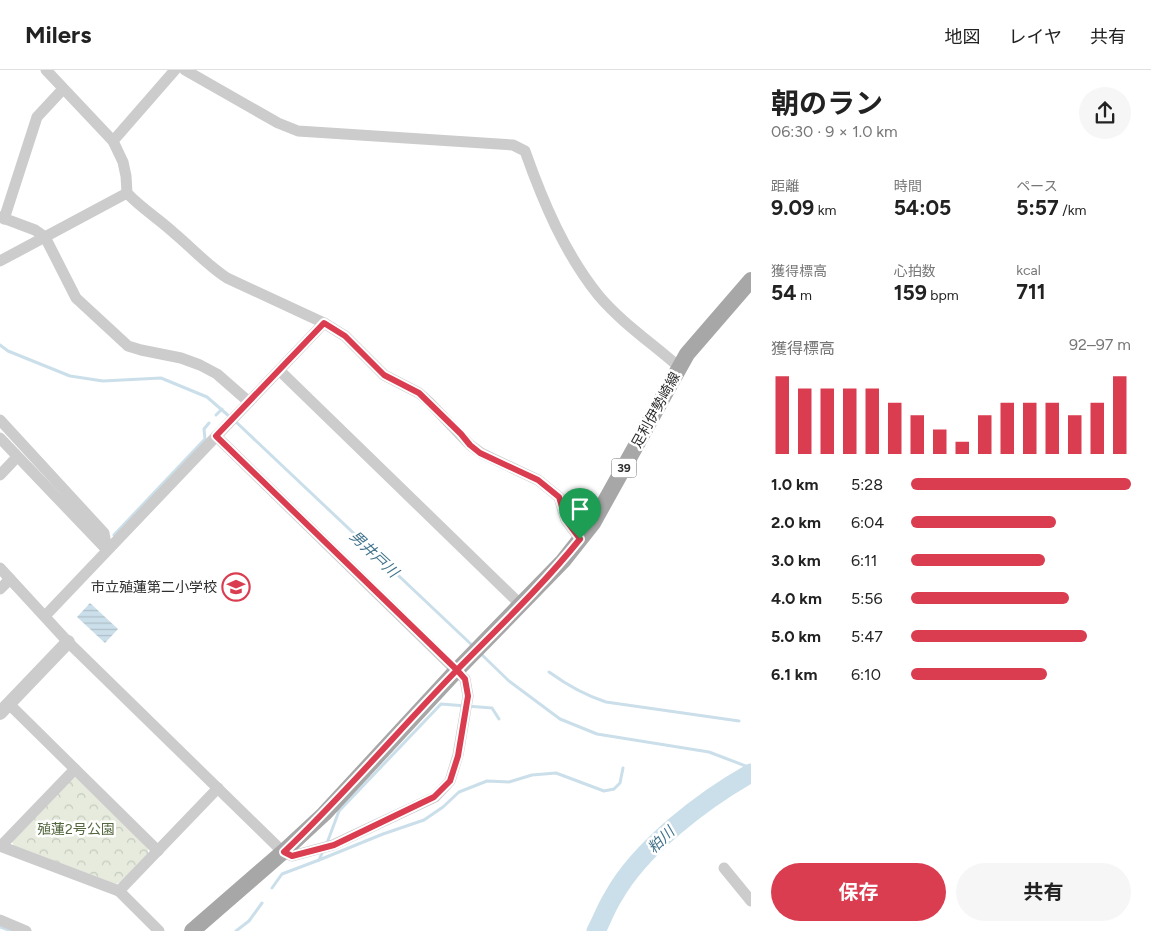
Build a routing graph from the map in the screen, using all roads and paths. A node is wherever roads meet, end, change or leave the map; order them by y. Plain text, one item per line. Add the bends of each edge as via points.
1 (46, 70) edge
2 (175, 70) edge
3 (186, 70) edge
4 (64, 89) junction
5 (113, 141) junction
6 (127, 192) junction
7 (2, 218) edge
8 (45, 237) junction
9 (0, 261) edge
10 (751, 280) edge
11 (324, 323) junction
12 (679, 367) junction
13 (279, 370) junction
14 (250, 402) junction
15 (0, 420) edge
16 (216, 436) junction
17 (0, 438) edge
18 (17, 457) junction
19 (0, 475) edge
20 (580, 539) junction
21 (107, 550) junction
22 (0, 568) edge
23 (10, 579) junction
24 (0, 589) edge
25 (521, 605) junction
26 (45, 616) junction
27 (68, 642) junction
28 (462, 665) junction
29 (4, 709) edge
30 (75, 769) junction
31 (218, 788) junction
32 (1, 846) edge
33 (158, 851) junction
34 (284, 852) junction
35 (724, 868) dead end
36 (119, 891) junction
37 (751, 901) edge
38 (0, 920) edge
39 (26, 931) edge
40 (159, 931) edge
41 (192, 931) edge

1 - 4 street
2 - 5 street
3 - 12 street via 278,123 298,131 513,145 525,151 557,228 581,272 617,315
4 - 5 street
4 - 7 street via 38,117
5 - 6 street via 123,162
6 - 8 street
6 - 11 street via 227,278
7 - 8 street
8 - 9 street
8 - 14 street via 76,298 128,346 200,365 217,374
10 - 12 main road, 足利伊勢崎線 / 39
11 - 13 street
11 - 20 street via 345,336 384,375 419,393 480,453 538,480 559,497 566,520
12 - 20 main road, 足利伊勢崎線 / 39 via 611,493
13 - 14 street
13 - 25 street
14 - 16 street
15 - 21 street via 104,533
16 - 21 street
16 - 28 street
17 - 18 street
18 - 19 street
18 - 21 street
20 - 25 main road, 足利伊勢崎線 / 39
21 - 26 street
22 - 23 street
23 - 24 street
23 - 26 street
25 - 28 main road, 足利伊勢崎線 / 39
26 - 27 street
27 - 29 street
27 - 31 street
28 - 34 main road, 足利伊勢崎線 / 39 via 324,814
28 - 34 street via 468,696 458,756 450,781 434,797 334,845 292,856
29 - 30 street
30 - 32 street
30 - 33 street
31 - 33 street
31 - 34 street
32 - 36 street
33 - 36 street
34 - 41 main road, 足利伊勢崎線 / 39
35 - 37 street
36 - 40 street
38 - 39 street

